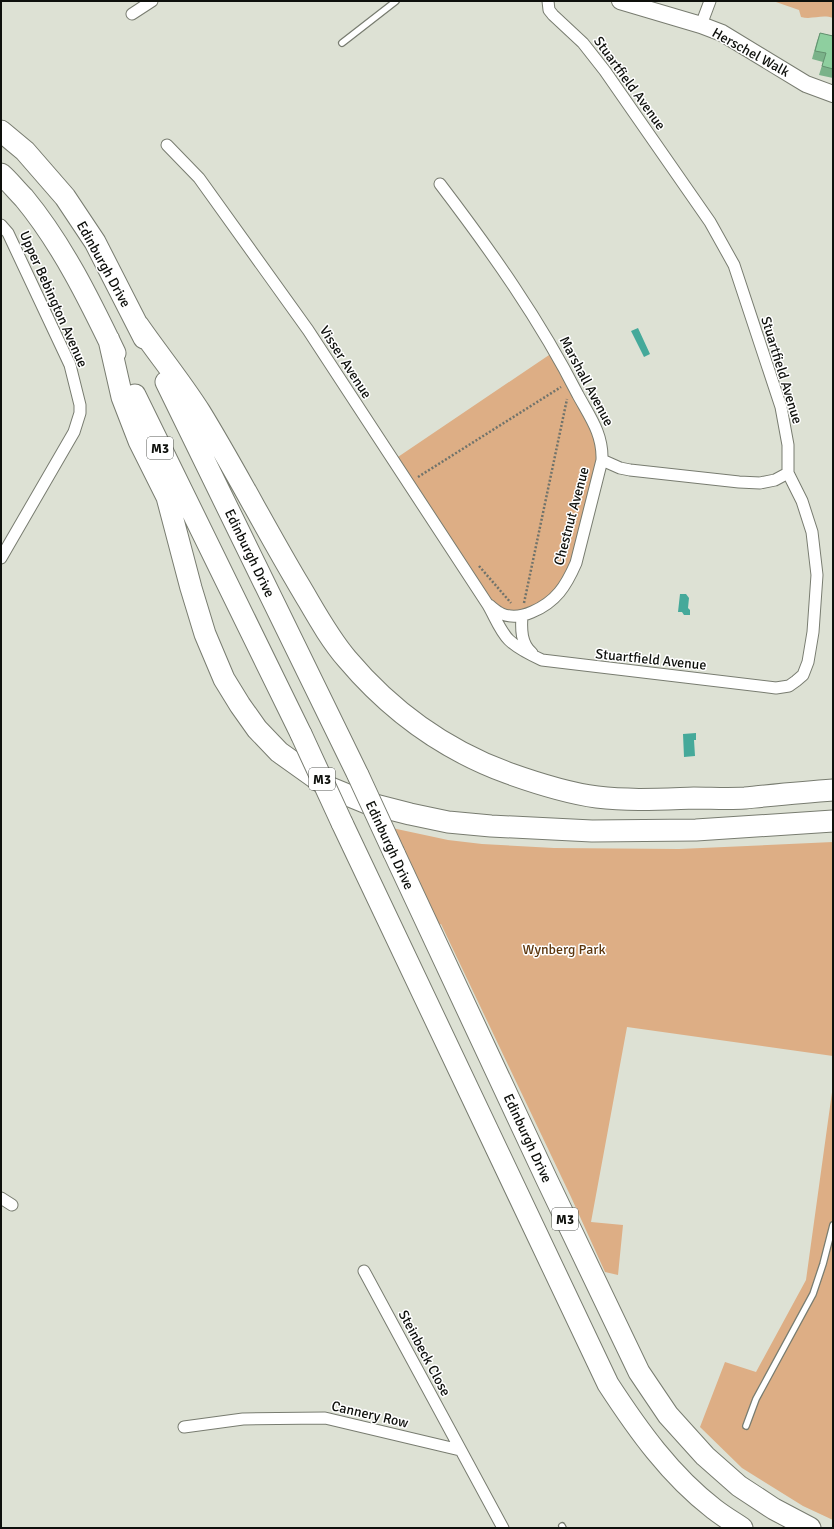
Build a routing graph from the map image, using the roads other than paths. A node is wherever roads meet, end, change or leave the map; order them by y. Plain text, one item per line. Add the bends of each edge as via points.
1 (152, 1) edge
2 (396, 1) edge
3 (548, 1) edge
4 (620, 1) edge
5 (710, 1) edge
6 (132, 14) dead end
7 (701, 25) junction
8 (342, 42) dead end
9 (833, 94) edge
10 (1, 131) edge
11 (166, 145) dead end
12 (1, 174) edge
13 (440, 184) dead end
14 (1, 225) edge
15 (138, 325) junction
16 (109, 340) junction
17 (602, 460) junction
18 (788, 473) junction
19 (1, 558) edge
20 (488, 605) junction
21 (522, 616) junction
22 (542, 660) junction
23 (833, 790) edge
24 (833, 821) edge
25 (1, 1198) edge
26 (12, 1205) dead end
27 (833, 1225) edge
28 (364, 1271) dead end
29 (746, 1426) dead end
30 (184, 1427) dead end
31 (460, 1450) junction
32 (503, 1528) edge
33 (742, 1528) edge
34 (810, 1528) edge

1 - 6 street
2 - 8 lane
3 - 18 street, Stuartfield Avenue via 549,10 553,15 583,43 605,71 710,222 734,265 780,407 788,445
4 - 7 main road, Herschel Walk
5 - 7 street
7 - 9 main road, Herschel Walk via 730,37 815,88
10 - 15 highway, Edinburgh Drive / M3 via 25,151 65,198 95,242
11 - 20 street, Visser Avenue via 199,178 308,330
12 - 16 highway, M3 via 39,217 70,265
13 - 17 street, Marshall Avenue via 466,217 553,347 601,441
14 - 19 street, Upper Bebington Avenue via 8,233 70,365 80,413 74,432
15 - 23 highway via 199,411 277,549 345,658 394,708 424,730 457,751 490,766 529,781 596,797 642,800 743,798
15 - 34 highway, Edinburgh Drive / M3, bridge via 358,775 639,1372 668,1415 705,1456 739,1486
16 - 24 highway via 122,397 139,440 167,497 205,634 224,679 248,717 279,752 328,786 367,803 410,814 448,822 492,826 592,831 696,830
16 - 33 highway, M3, bridge via 301,734 608,1384 636,1427 677,1476 714,1509
17 - 18 street via 630,470 739,482 760,483 775,480
17 - 21 street, Chestnut Avenue via 576,562 569,578 548,604
18 - 22 street, Stuartfield Avenue via 802,500 812,532 817,574 808,662 796,681 789,686 776,688
20 - 21 street, Chestnut Avenue via 501,614
20 - 22 street, Stuartfield Avenue via 510,641
21 - 22 street via 522,636 527,649
25 - 26 street
27 - 29 lane via 813,1294 756,1400
28 - 31 street, Steinbeck Close
30 - 31 street, Cannery Row via 243,1419 325,1418
31 - 32 street

